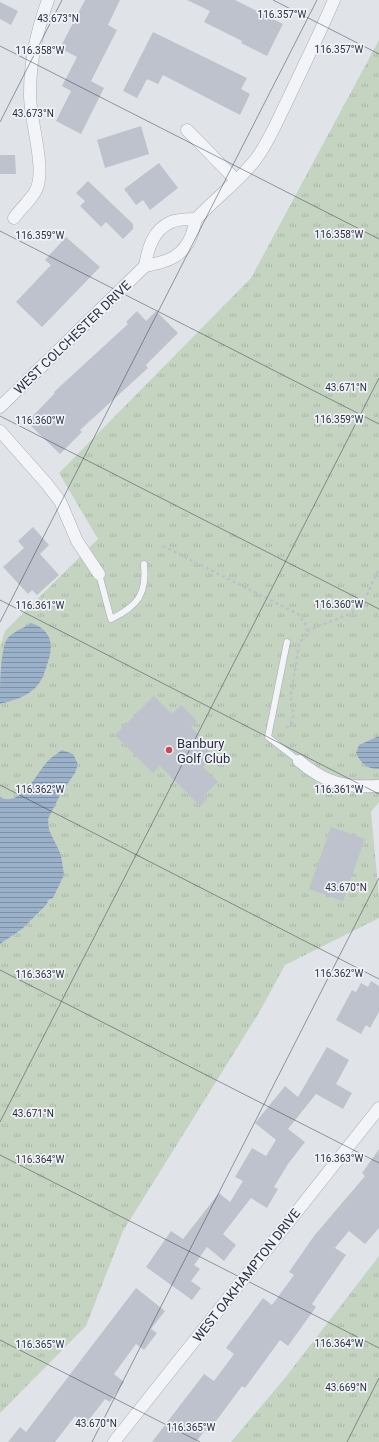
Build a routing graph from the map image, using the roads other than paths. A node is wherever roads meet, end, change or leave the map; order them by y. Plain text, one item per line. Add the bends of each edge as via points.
1 (48, 0) edge
2 (334, 0) edge
3 (187, 130) dead end
4 (236, 180) junction
5 (14, 218) dead end
6 (196, 219) junction
7 (145, 266) junction
8 (0, 407) edge
9 (0, 431) edge
10 (144, 564) dead end
11 (99, 574) joint
12 (287, 642) dead end
13 (299, 761) joint
14 (379, 786) edge
15 (379, 1108) edge
16 (114, 1442) edge

1 - 5 street via 38,27 32,59 30,94 32,120 41,163 36,191
2 - 4 street via 269,138 256,158
3 - 4 street
4 - 6 street
6 - 7 street via 192,235 184,249 165,263
6 - 7 street via 172,221 160,229 149,245
7 - 8 street, WEST COLCHESTER DRIVE
9 - 11 street via 60,501 77,541
10 - 11 lane via 145,581 140,596 127,611 111,619
12 - 13 lane via 268,736
13 - 14 street via 327,781 344,786
15 - 16 street, WEST OAKHAMPTON DRIVE

